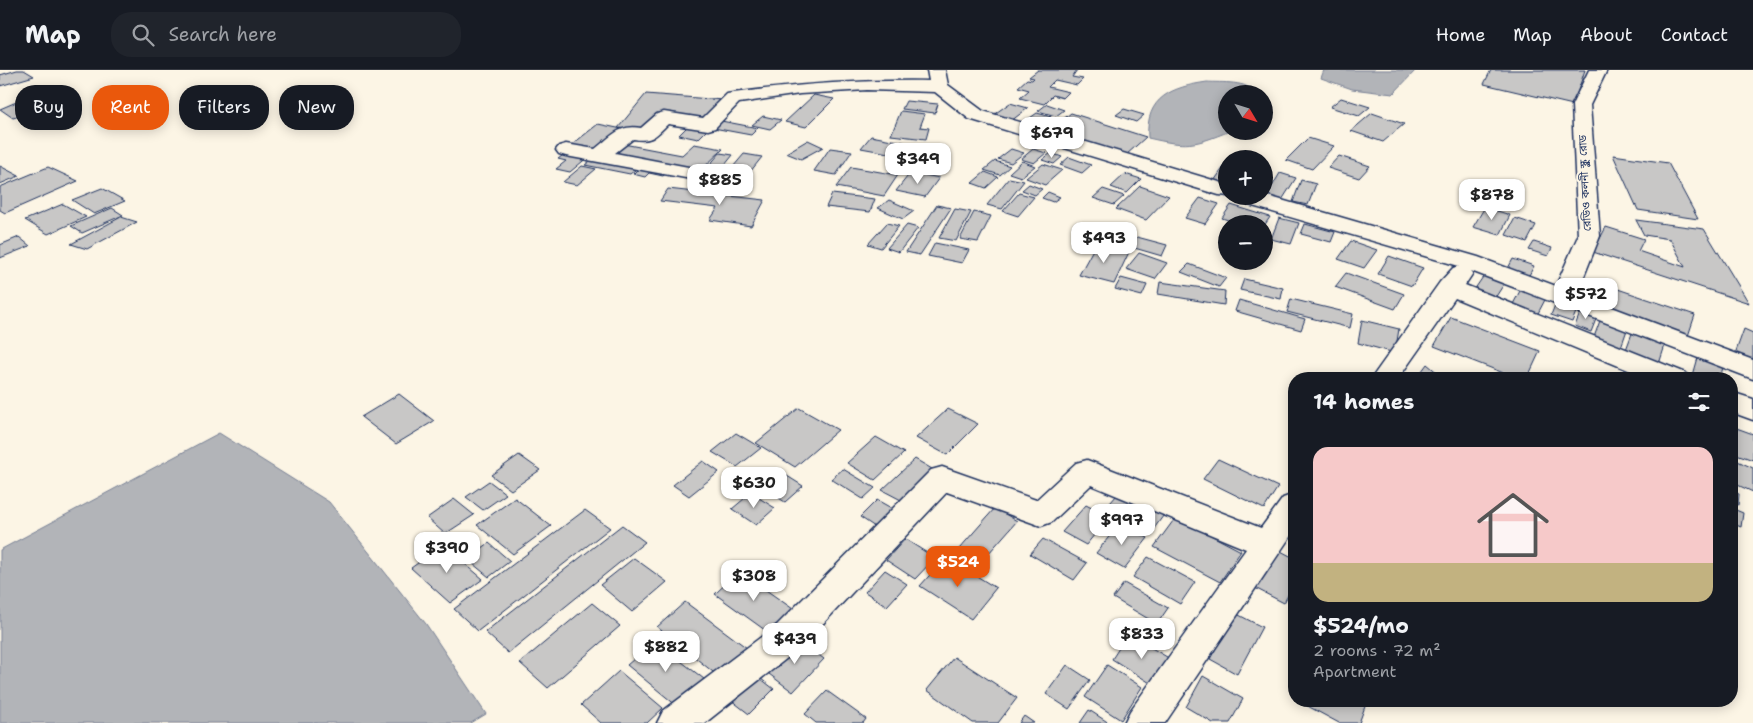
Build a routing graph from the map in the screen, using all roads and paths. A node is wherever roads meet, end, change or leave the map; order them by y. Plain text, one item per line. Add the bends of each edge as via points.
1 (1598, 70) edge
2 (937, 78) edge
3 (566, 150) dead end
4 (599, 156) junction
5 (718, 178) dead end
6 (1218, 189) edge
7 (1273, 205) edge
8 (1470, 262) junction
9 (1449, 287) junction
10 (1564, 296) junction
11 (1753, 370) edge
12 (1389, 372) edge
13 (1659, 372) edge
14 (1738, 404) edge
15 (1753, 410) edge
16 (1288, 514) edge
17 (1267, 544) junction
18 (676, 723) edge
19 (1143, 723) edge

1 - 10 street, রেডিও কলনী স্কুল রোড via 1581,105 1588,236
2 - 4 street via 809,88 733,98 708,124 664,118 645,136 629,132
2 - 6 street via 976,114
3 - 4 street
4 - 5 street
7 - 8 street
8 - 9 street
8 - 10 street
9 - 12 street
9 - 13 street
10 - 11 street
14 - 15 street
16 - 17 street
17 - 18 street via 1087,471 1041,514 942,478 789,636
17 - 19 street

